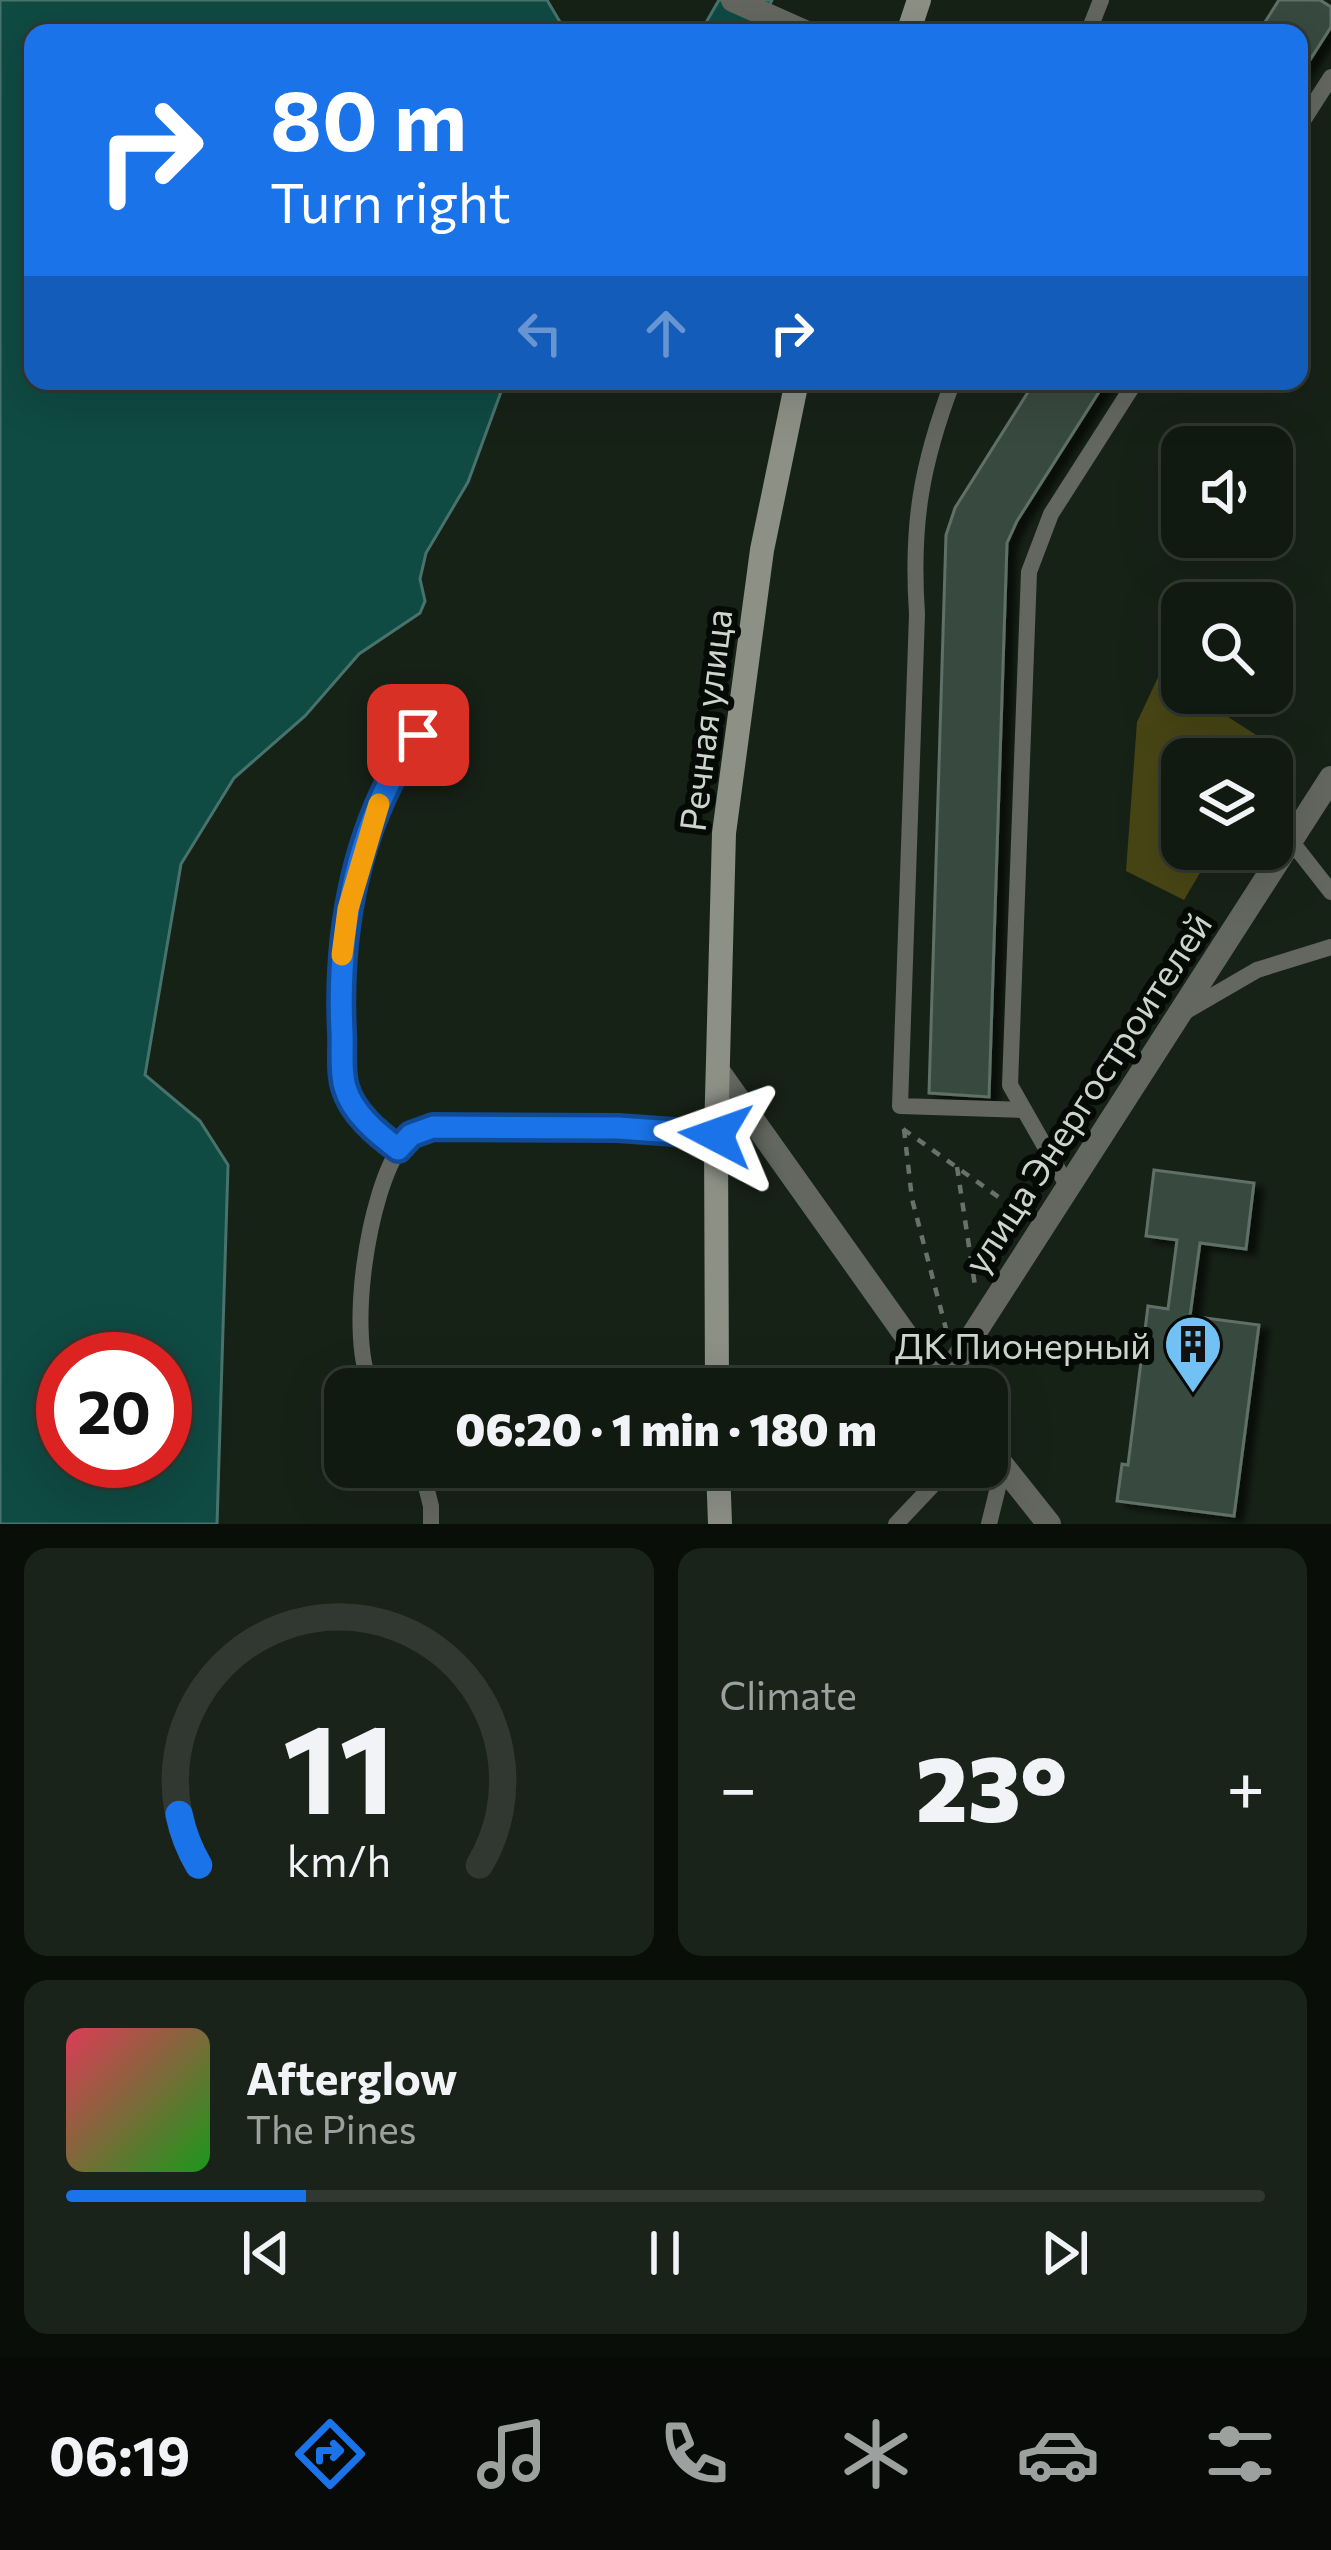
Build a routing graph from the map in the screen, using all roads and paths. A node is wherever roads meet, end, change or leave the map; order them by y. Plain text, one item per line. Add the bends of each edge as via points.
1 (734, 0) edge
2 (784, 24) edge
3 (1331, 77) edge
4 (1308, 113) edge
5 (795, 390) edge
6 (950, 390) edge
7 (1130, 390) edge
8 (418, 735) dead end
9 (1331, 778) edge
10 (1293, 838) edge
11 (1293, 844) edge
12 (1272, 870) edge
13 (1331, 892) edge
14 (1331, 947) edge
15 (1178, 1017) junction
16 (718, 1071) junction
17 (1024, 1110) junction
18 (716, 1135) junction
19 (398, 1149) junction
20 (957, 1167) junction
21 (1068, 1187) junction
22 (1042, 1228) junction
23 (981, 1322) junction
24 (956, 1361) junction
25 (364, 1368) edge
26 (717, 1368) edge
27 (929, 1368) edge
28 (952, 1368) edge
29 (1008, 1473) edge
30 (426, 1488) edge
31 (719, 1488) edge
32 (930, 1488) edge
33 (998, 1488) edge
34 (431, 1524) edge
35 (720, 1524) edge
36 (896, 1524) edge
37 (989, 1524) edge
38 (1048, 1524) edge

1 - 2 street
3 - 4 lane
5 - 16 main road, Речная улица via 762,550 724,833
6 - 17 lane via 921,481 914,555 900,1106
7 - 17 lane via 1051,514 1030,572 1010,1085
8 - 19 lane via 369,827 340,971 345,1088 373,1130
9 - 10 street, улица Энергостроителей
11 - 13 lane
12 - 15 street, улица Энергостроителей
14 - 15 lane via 1257,970
15 - 21 street, улица Энергостроителей
16 - 18 main road, Речная улица
16 - 27 street
17 - 21 lane
18 - 19 lane via 433,1127
18 - 26 main road, Речная улица
19 - 25 lane via 368,1239
20 - 22 path
20 - 23 path
20 - 24 path via 904,1129 912,1199
21 - 22 street, улица Энергостроителей
22 - 23 street, улица Энергостроителей
23 - 24 street, улица Энергостроителей
24 - 28 street, улица Энергостроителей
29 - 38 street
30 - 34 lane
31 - 35 main road
32 - 36 lane
33 - 37 lane

